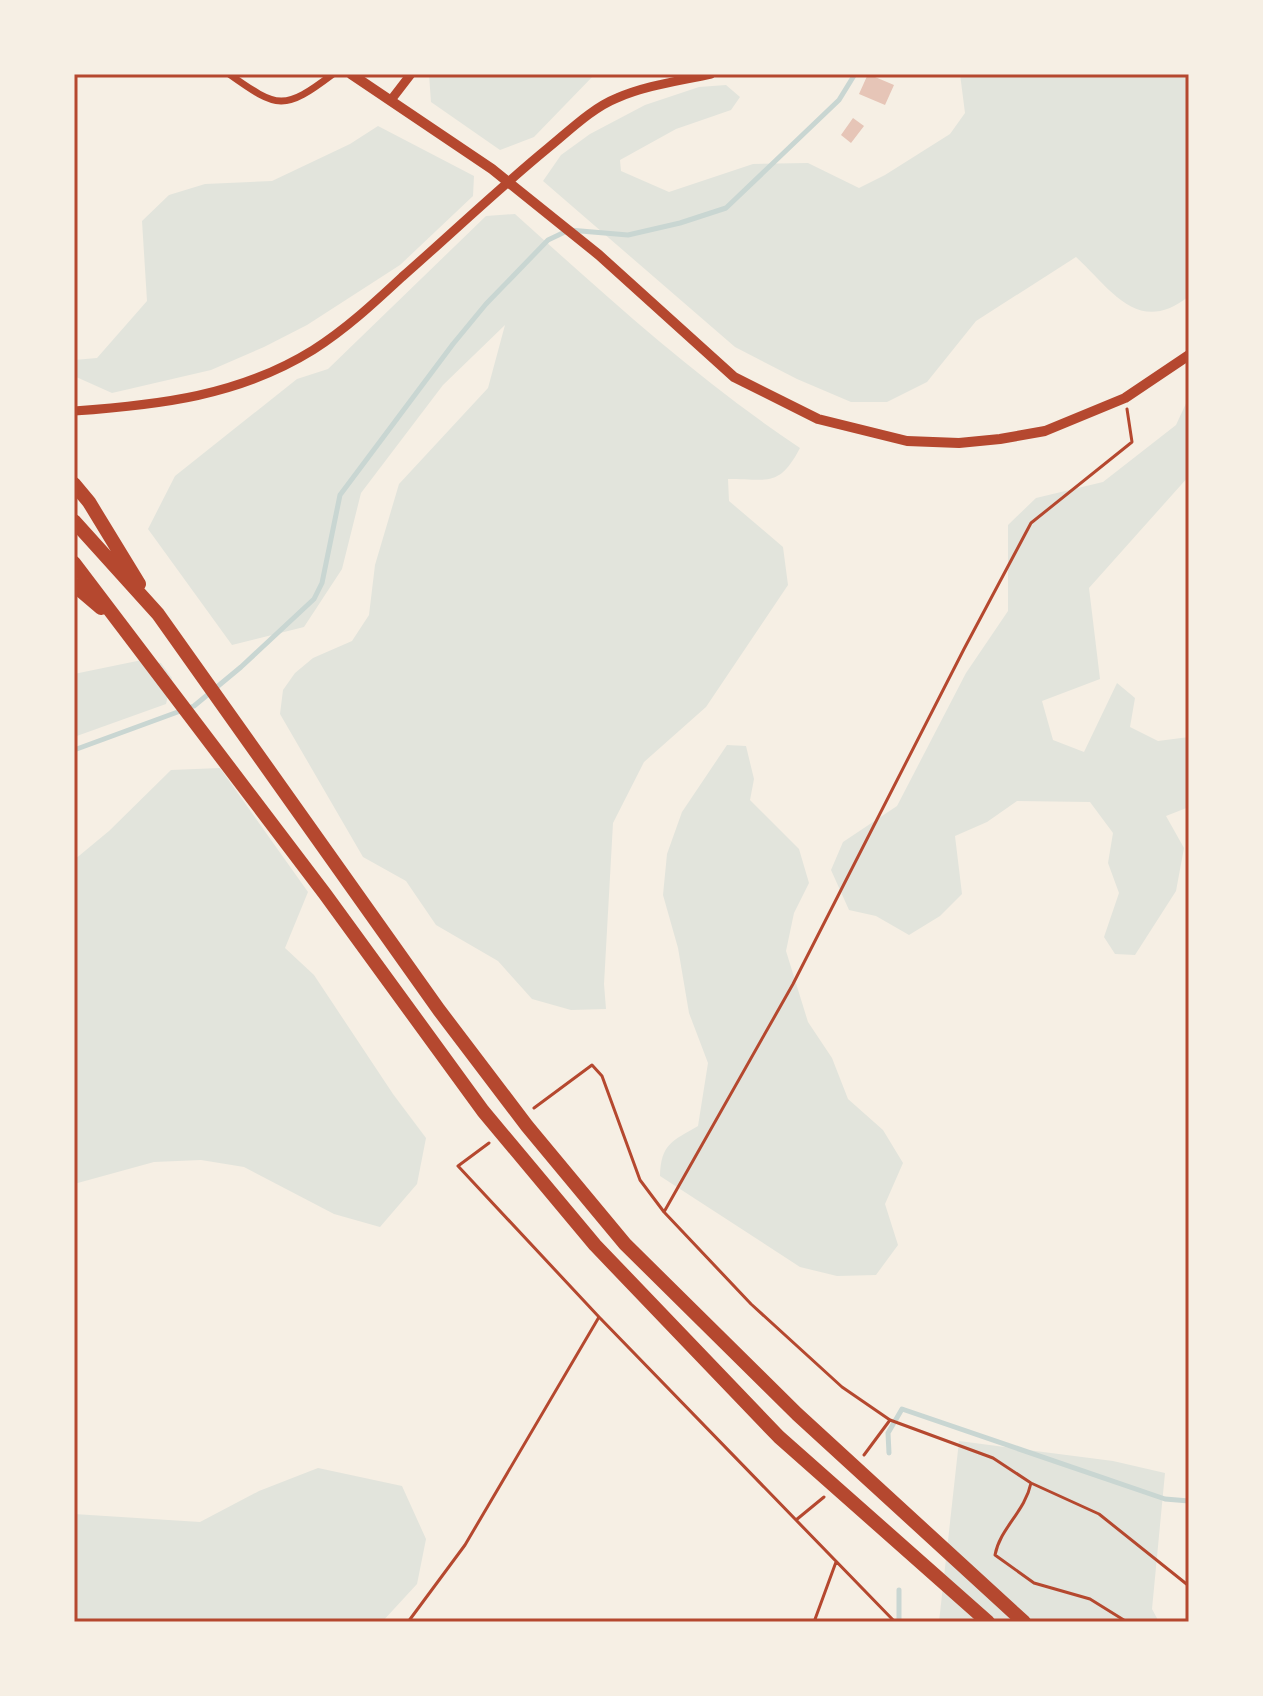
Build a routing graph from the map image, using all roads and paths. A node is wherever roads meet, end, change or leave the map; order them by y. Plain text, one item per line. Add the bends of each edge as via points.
1 (229, 74) edge
2 (333, 74) edge
3 (351, 74) edge
4 (411, 74) edge
5 (711, 74) edge
6 (391, 100) junction
7 (1189, 355) edge
8 (1125, 398) junction
9 (74, 411) edge
10 (74, 484) edge
11 (74, 521) edge
12 (118, 560) junction
13 (74, 563) edge
14 (81, 585) edge
15 (534, 1108) dead end
16 (492, 1141) dead end
17 (664, 1212) junction
18 (599, 1317) junction
19 (890, 1420) junction
20 (861, 1459) dead end
21 (1031, 1483) junction
22 (827, 1494) dead end
23 (795, 1520) junction
24 (836, 1562) junction
25 (1189, 1586) edge
26 (408, 1622) edge
27 (814, 1622) edge
28 (895, 1622) edge
29 (988, 1622) edge
30 (1024, 1622) edge
31 (1127, 1622) edge

1 - 2 street via 261,96 289,102
3 - 6 main road
4 - 6 street
5 - 9 street via 614,99 586,117 351,323 291,362 190,399
6 - 8 main road via 492,169 599,255 734,377 818,419 907,441 959,443 1045,431
7 - 8 main road
8 - 17 path via 1132,442 1031,523 793,984
10 - 12 highway
11 - 12 highway
12 - 30 highway via 439,1010 625,1244 797,1414
13 - 14 highway
14 - 29 highway via 127,630 474,1099 595,1245 779,1437
15 - 17 path via 592,1065 602,1076 640,1180
16 - 18 path via 458,1166
17 - 19 path via 751,1304 842,1387
18 - 23 path
18 - 26 path via 465,1545
19 - 20 path
19 - 21 path via 993,1458
21 - 25 path via 1099,1514
21 - 31 path via 1028,1501 995,1555 1034,1583 1090,1599
22 - 23 path
23 - 24 path
24 - 27 path
24 - 28 path

